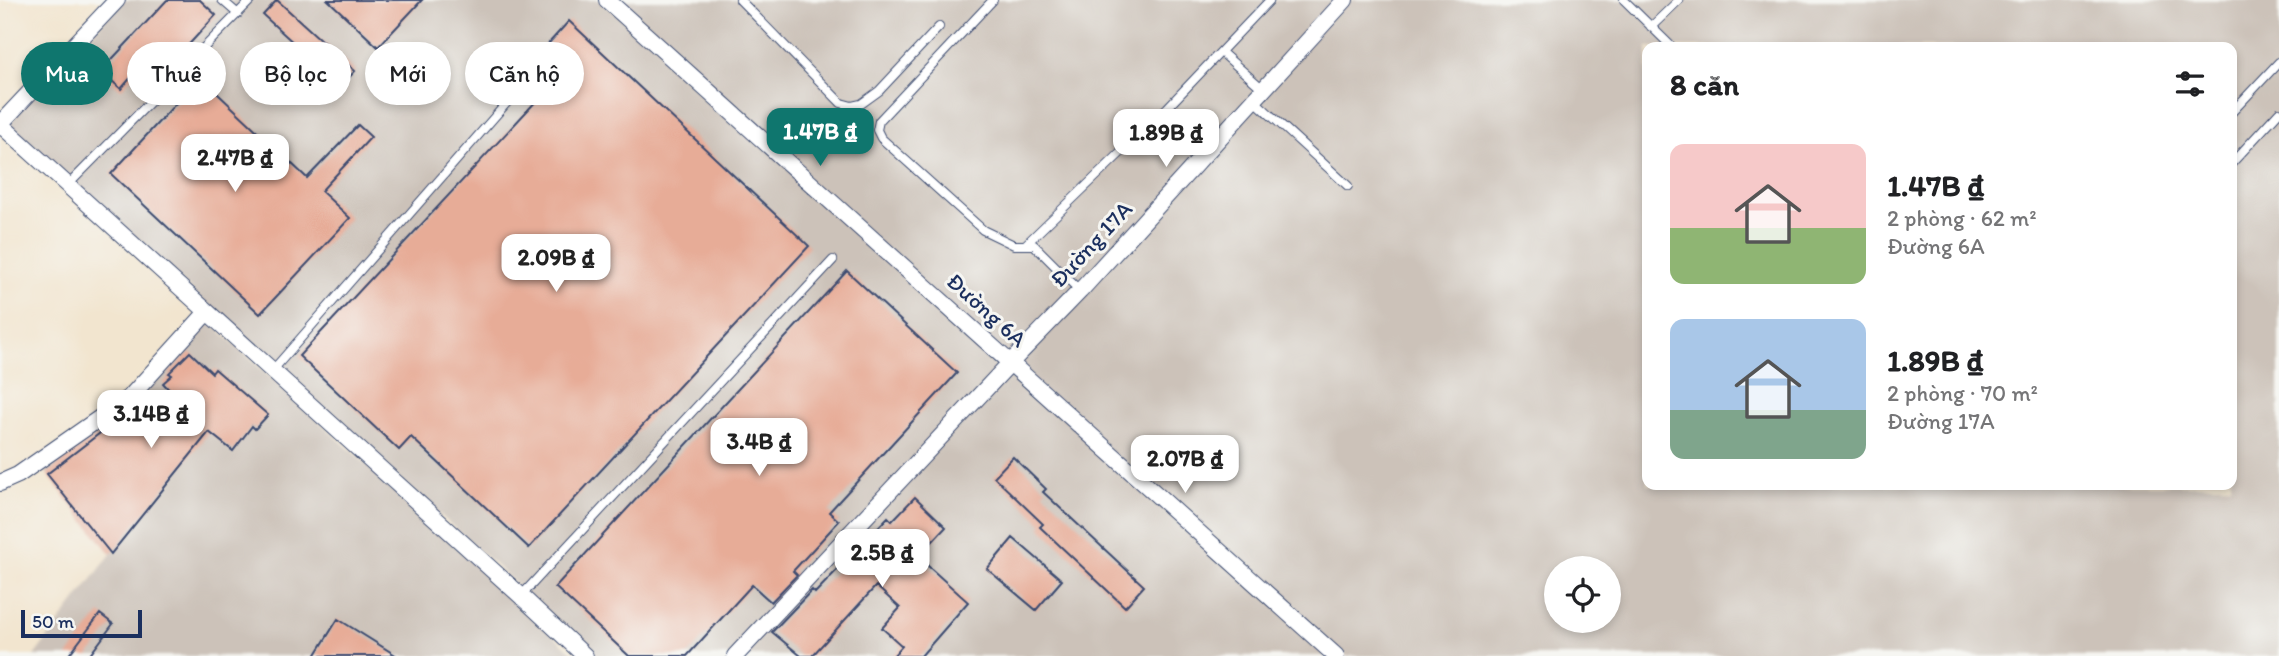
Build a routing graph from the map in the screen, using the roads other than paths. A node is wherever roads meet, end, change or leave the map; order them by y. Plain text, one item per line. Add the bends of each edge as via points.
1 (117, 0) edge
2 (222, 0) edge
3 (251, 0) edge
4 (607, 0) edge
5 (740, 0) edge
6 (993, 0) edge
7 (1270, 0) edge
8 (1345, 0) edge
9 (1624, 0) edge
10 (1679, 0) edge
11 (238, 14) junction
12 (939, 27) dead end
13 (1651, 27) junction
14 (1667, 42) edge
15 (1221, 52) junction
16 (2279, 62) edge
17 (1258, 94) junction
18 (505, 105) edge
19 (2237, 107) edge
20 (2279, 112) edge
21 (0, 124) edge
22 (2237, 158) edge
23 (69, 184) junction
24 (1348, 186) dead end
25 (1026, 244) junction
26 (833, 260) dead end
27 (1080, 291) junction
28 (207, 312) junction
29 (1010, 362) junction
30 (272, 371) junction
31 (0, 483) edge
32 (522, 596) junction
33 (585, 656) edge
34 (735, 656) edge
35 (1336, 656) edge

1 - 21 street
2 - 11 lane
3 - 11 lane
4 - 29 street, Đường 6A
5 - 12 lane via 841,103 852,106 879,91
6 - 25 lane via 879,121 877,130 983,230 1014,244
7 - 15 lane
8 - 17 street, Đường 17A
9 - 13 lane
10 - 13 lane
11 - 23 lane
13 - 14 lane
15 - 17 lane
15 - 25 lane
16 - 19 lane
17 - 24 lane
17 - 27 street, Đường 17A
18 - 30 lane
20 - 22 lane
21 - 23 street
23 - 28 street
25 - 27 lane via 1034,245
26 - 32 lane
27 - 29 street, Đường 17A
28 - 30 street
28 - 31 street via 130,397
29 - 34 street, Đường 17A
29 - 35 street, Đường 6A
30 - 32 street
32 - 33 street

